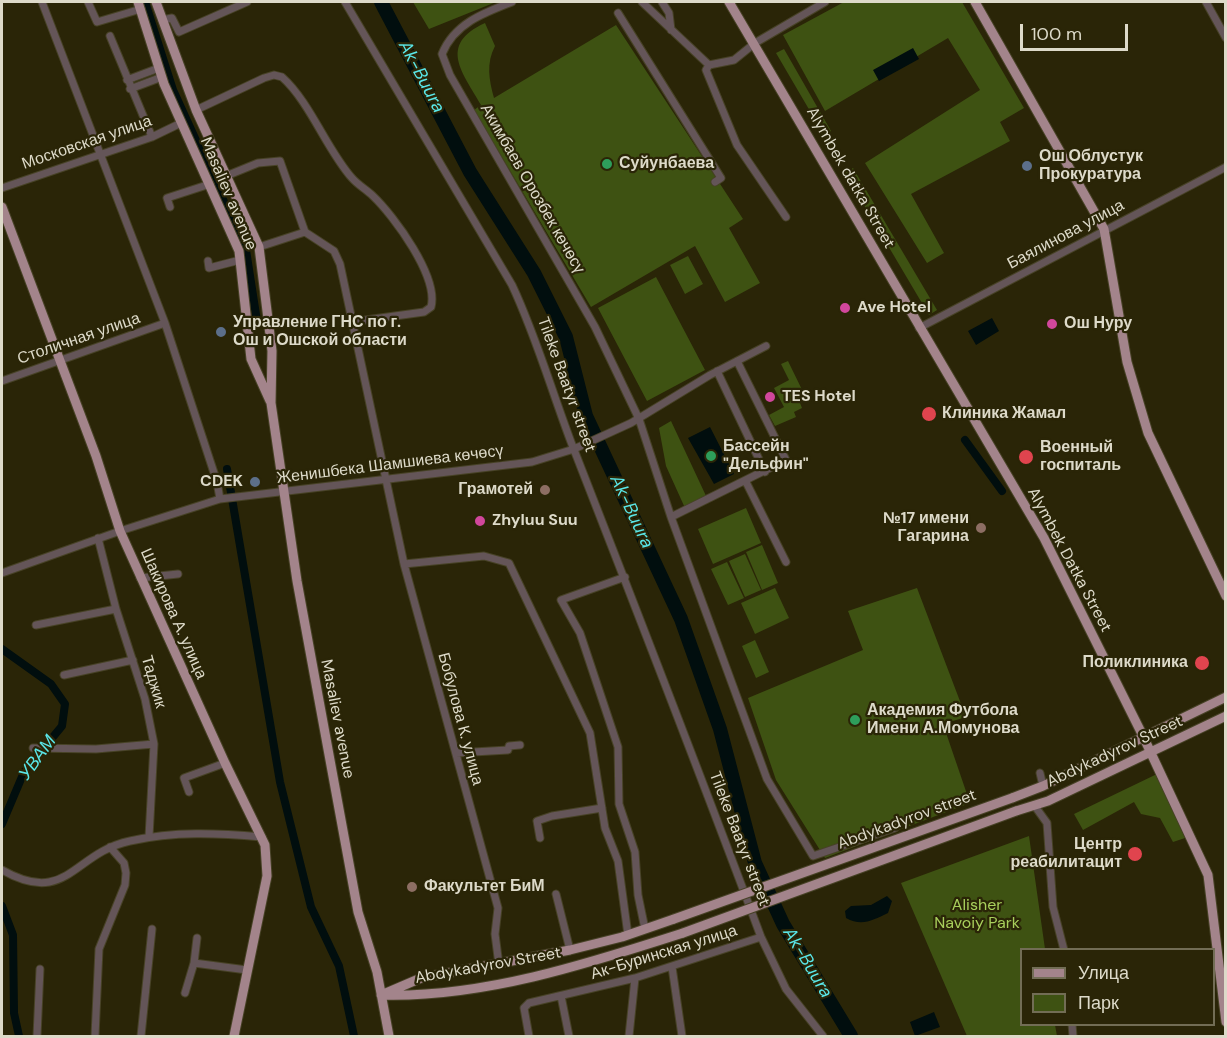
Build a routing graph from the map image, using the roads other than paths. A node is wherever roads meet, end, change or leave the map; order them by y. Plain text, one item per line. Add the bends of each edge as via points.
1 (42, 2) edge
2 (88, 2) edge
3 (156, 2) edge
4 (247, 2) edge
5 (345, 2) edge
6 (512, 2) edge
7 (642, 2) edge
8 (662, 2) edge
9 (729, 2) edge
10 (825, 2) edge
11 (975, 2) edge
12 (1206, 2) edge
13 (140, 5) edge
14 (618, 14) dead end
15 (162, 20) junction
16 (671, 30) junction
17 (110, 36) dead end
18 (1226, 38) edge
19 (754, 43) junction
20 (710, 65) junction
21 (160, 73) junction
22 (127, 80) junction
23 (130, 89) junction
24 (196, 110) junction
25 (181, 123) junction
26 (152, 137) junction
27 (99, 153) junction
28 (1226, 167) edge
29 (226, 176) junction
30 (715, 182) dead end
31 (210, 183) junction
32 (2, 188) edge
33 (2, 207) edge
34 (170, 207) dead end
35 (786, 217) dead end
36 (1104, 229) junction
37 (305, 232) junction
38 (259, 247) junction
39 (240, 260) junction
40 (208, 261) dead end
41 (351, 322) junction
42 (165, 323) junction
43 (919, 328) junction
44 (766, 346) dead end
45 (60, 361) junction
46 (737, 361) junction
47 (717, 371) junction
48 (2, 381) edge
49 (271, 403) junction
50 (639, 419) junction
51 (574, 449) junction
52 (765, 472) junction
53 (384, 481) junction
54 (746, 482) junction
55 (284, 490) junction
56 (222, 499) junction
57 (671, 517) junction
58 (120, 531) junction
59 (98, 538) junction
60 (2, 562) edge
61 (786, 562) dead end
62 (404, 564) junction
63 (3, 572) edge
64 (178, 574) dead end
65 (625, 577) junction
66 (140, 578) junction
67 (1226, 596) edge
68 (116, 609) junction
69 (36, 625) dead end
70 (133, 660) junction
71 (64, 675) dead end
72 (1226, 697) edge
73 (1226, 716) edge
74 (1143, 736) junction
75 (154, 744) junction
76 (520, 745) dead end
77 (37, 748) dead end
78 (456, 753) junction
79 (1151, 753) junction
80 (225, 763) junction
81 (1040, 773) dead end
82 (1043, 786) junction
83 (189, 792) dead end
84 (1034, 805) junction
85 (602, 808) junction
86 (1016, 811) joint
87 (895, 828) dead end
88 (150, 837) junction
89 (262, 837) junction
90 (540, 838) dead end
91 (110, 847) junction
92 (2, 870) edge
93 (556, 894) dead end
94 (675, 919) joint
95 (152, 929) dead end
96 (645, 929) junction
97 (683, 933) joint
98 (628, 935) junction
99 (761, 937) junction
100 (197, 938) dead end
101 (1063, 948) edge
102 (570, 950) junction
103 (194, 963) junction
104 (499, 965) junction
105 (672, 967) junction
106 (40, 969) dead end
107 (247, 970) junction
108 (1223, 975) edge
109 (635, 978) junction
110 (185, 993) dead end
111 (381, 995) junction
112 (561, 996) junction
113 (1226, 1022) edge
114 (37, 1036) edge
115 (95, 1036) edge
116 (141, 1036) edge
117 (234, 1036) edge
118 (388, 1036) edge
119 (529, 1036) edge
120 (569, 1036) edge
121 (629, 1036) edge
122 (682, 1036) edge
123 (823, 1036) edge

1 - 27 street
2 - 13 street via 97,22
3 - 15 main road, Masaliev avenue
4 - 15 street via 179,32 172,18
5 - 51 street, Tileke Baatyr street via 512,285 532,329
6 - 50 street, Акимбаев Орозбек көчөсү via 457,28 442,54 450,75 596,327
7 - 16 street
8 - 16 street via 669,13
9 - 19 main road
10 - 19 street
11 - 36 main road
12 - 18 street
13 - 21 main road, Masaliev avenue
14 - 30 street via 721,178
15 - 24 main road, Masaliev avenue
16 - 20 street
17 - 22 street
19 - 20 street via 734,60
19 - 43 main road, Alymbek datka Street
20 - 35 street via 706,70 737,145
21 - 22 street
21 - 23 street
21 - 25 main road, Masaliev avenue
22 - 23 street
23 - 26 street
24 - 29 main road, Masaliev avenue
24 - 41 street via 256,80 282,77 353,179 374,197 411,246 421,261 432,294 431,307 424,312
25 - 26 street, Московская улица
25 - 31 main road, Masaliev avenue
26 - 27 street, Московская улица
27 - 32 street, Московская улица
27 - 42 street
28 - 36 street, Баялинова улица
29 - 37 street via 258,163 280,161
29 - 38 main road, Masaliev avenue
31 - 34 street via 167,198
31 - 39 main road, Masaliev avenue
33 - 45 main road, Шакирова А. улица
36 - 43 street, Баялинова улица
36 - 67 main road via 1127,362 1148,433
37 - 38 street
37 - 41 street, Бобулова К. улица via 336,254
38 - 49 main road, Masaliev avenue via 272,351
39 - 40 street via 209,268
39 - 49 main road, Masaliev avenue via 251,359
41 - 53 street, Бобулова К. улица
42 - 45 street, Столичная улица
42 - 56 street
43 - 74 main road, Alymbek Datka Street via 1044,538
44 - 46 street, Женишбека Шамшиева көчөсү
45 - 48 street, Столичная улица
45 - 58 main road, Шакирова А. улица
46 - 47 street, Женишбека Шамшиева көчөсү
46 - 52 street via 786,460
47 - 50 street, Женишбека Шамшиева көчөсү
47 - 52 street
49 - 55 main road, Masaliev avenue
50 - 51 street, Женишбека Шамшиева көчөсү
50 - 57 street
51 - 53 street, Женишбека Шамшиева көчөсү via 532,462
51 - 65 street, Tileke Baatyr street
52 - 54 street
53 - 55 street, Женишбека Шамшиева көчөсү
53 - 62 street, Бобулова К. улица
54 - 57 street
54 - 61 street
55 - 56 street, Женишбека Шамшиева көчөсү
55 - 111 main road, Masaliev avenue via 312,673 358,912
56 - 58 street, Женишбека Шамшиева көчөсү
57 - 87 street via 767,779 801,840 813,856
58 - 59 street, Женишбека Шамшиева көчөсү
58 - 66 main road, Шакирова А. улица
59 - 63 street, Женишбека Шамшиева көчөсү
59 - 68 street, Таджик
60 - 63 street
62 - 78 street, Бобулова К. улица
62 - 85 street via 484,556 509,563 590,733
64 - 66 street
65 - 96 street via 561,600 580,633 618,747 619,804 635,852
65 - 99 street, Tileke Baatyr street
66 - 80 main road, Шакирова А. улица
68 - 69 street
68 - 70 street, Таджик
70 - 71 street
70 - 75 street, Таджик
72 - 74 main road, Abdykadyrov Street
73 - 79 main road, Abdykadyrov Street
74 - 79 main road, Alymbek Datka Street
74 - 82 main road, Abdykadyrov street
75 - 77 street
75 - 88 street, Таджик
76 - 78 street via 508,746 508,750
78 - 104 street, Бобулова К. улица via 498,908 495,934
79 - 84 main road, Abdykadyrov Street
79 - 108 main road, Alymbek Datka Street via 1208,875
80 - 83 street via 184,778
80 - 89 main road, Шакирова А. улица
81 - 82 street
82 - 94 main road, Abdykadyrov street, bridge
84 - 86 main road, Abdykadyrov Street
84 - 101 street via 1047,822 1053,907
85 - 90 street via 537,821
85 - 98 street via 618,861
86 - 97 main road, Abdykadyrov street, bridge
88 - 89 street via 201,832
88 - 91 street
89 - 107 main road, Шакирова А. улица via 267,876
91 - 92 street via 56,882 43,885
91 - 115 street via 124,863 126,873 125,885 99,949
93 - 102 street
94 - 96 main road, Abdykadyrov Street
95 - 116 street
96 - 98 main road, Abdykadyrov Street
97 - 111 main road, Abdykadyrov Street via 515,979 423,996
98 - 102 main road, Abdykadyrov Street
99 - 105 street, Ак-Буринская улица
99 - 123 street, Ак-Буринская улица via 786,989
100 - 103 street
102 - 104 main road, Abdykadyrov Street
103 - 107 street
103 - 110 street
104 - 111 main road, Abdykadyrov Street via 420,978
105 - 109 street, Ак-Буринская улица
105 - 122 street
106 - 114 street
107 - 117 main road, Шакирова А. улица
108 - 113 main road, Alymbek Datka Street
109 - 112 street, Ак-Буринская улица
109 - 121 street
111 - 118 main road, Masaliev avenue
112 - 119 street, Ак-Буринская улица via 529,1003 524,1008
112 - 120 street

